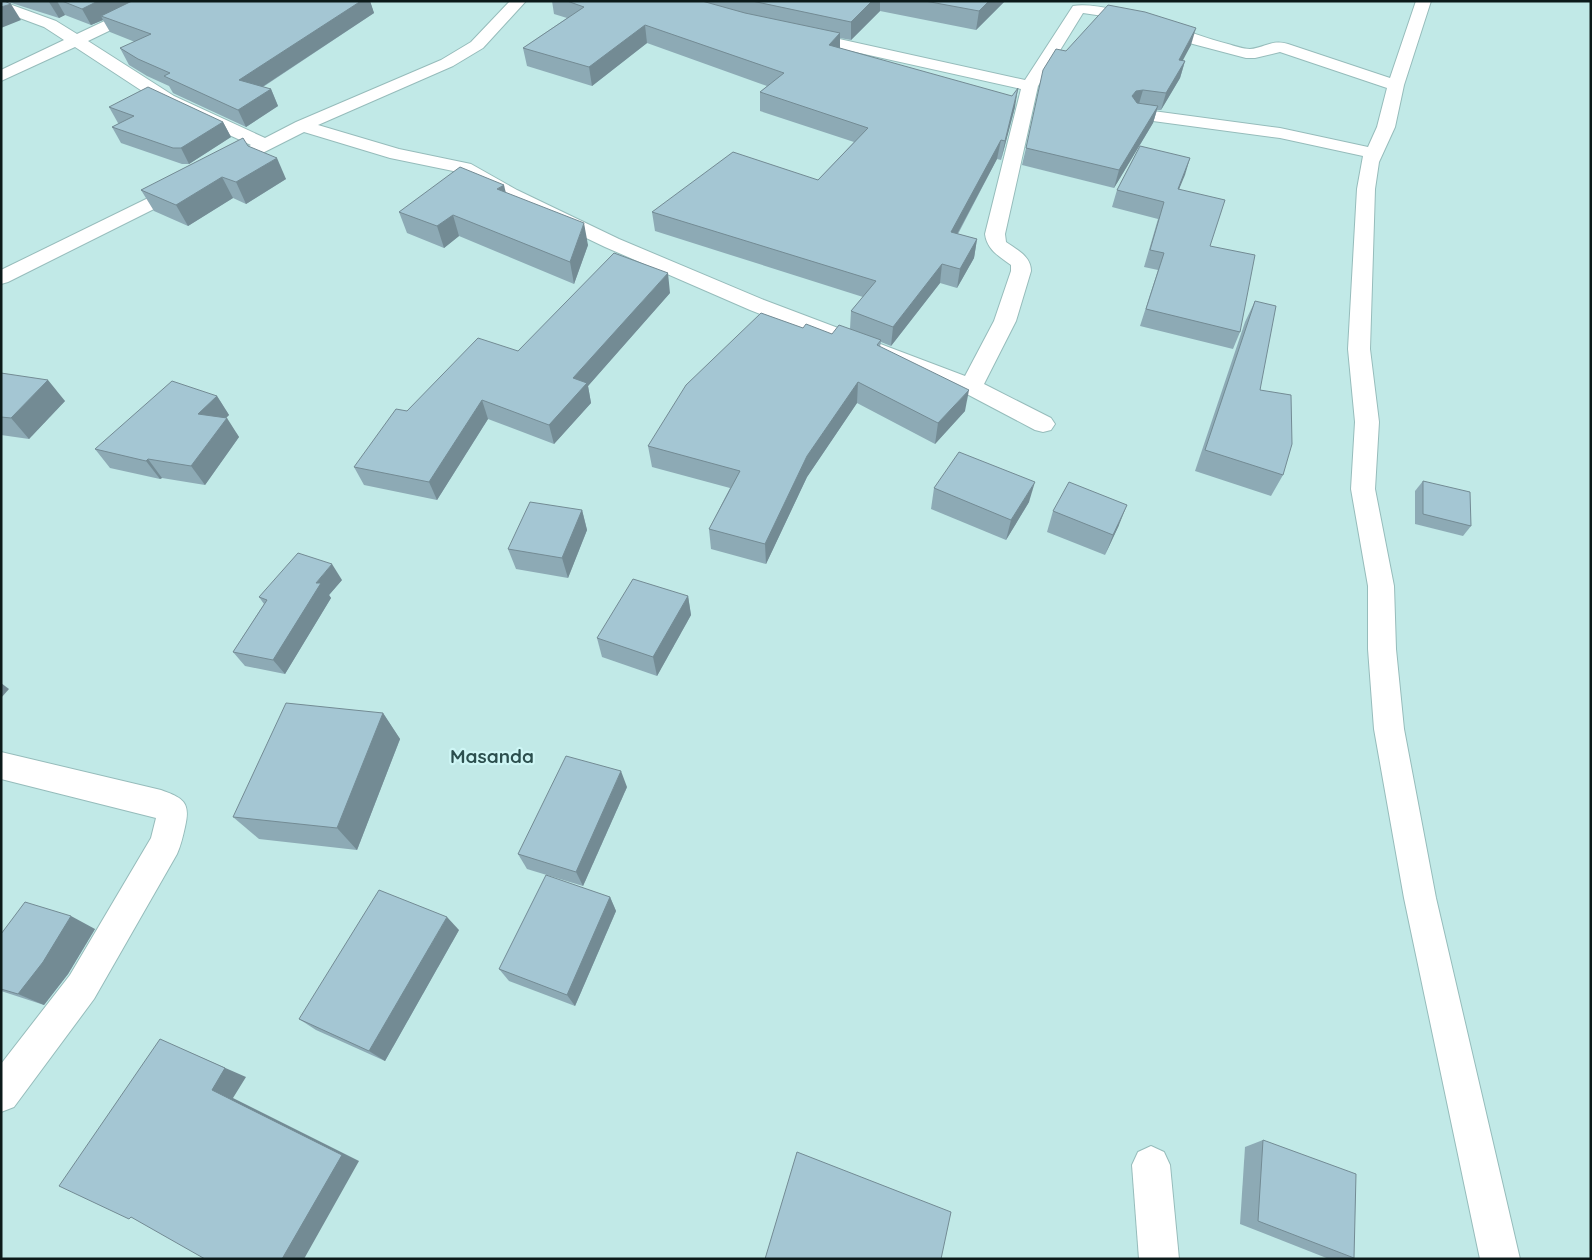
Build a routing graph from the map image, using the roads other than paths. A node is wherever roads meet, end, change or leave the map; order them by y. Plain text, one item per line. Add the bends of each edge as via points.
1 (160, 1) edge
2 (519, 1) edge
3 (1424, 1) edge
4 (1, 6) edge
5 (784, 32) edge
6 (77, 41) junction
7 (1, 76) edge
8 (1396, 85) junction
9 (1030, 86) junction
10 (1138, 114) edge
11 (302, 126) junction
12 (264, 144) junction
13 (1374, 153) junction
14 (1, 278) edge
15 (971, 386) junction
16 (1043, 424) dead end
17 (1, 764) edge
18 (1, 1094) edge
19 (1151, 1165) dead end
20 (1158, 1259) edge
21 (1500, 1259) edge

1 - 6 street
2 - 11 street via 477,45 447,63
3 - 8 street
4 - 6 street via 50,24
5 - 9 street
6 - 7 street
6 - 12 street via 168,100
8 - 9 street via 1282,46 1274,45 1249,54 1093,8 1078,9
8 - 13 street via 1386,127
9 - 15 street via 994,234 996,244 1021,263 1021,271 1005,321
10 - 13 street via 1280,133
11 - 12 street
11 - 15 street via 396,154 464,168 510,194 621,247 757,305
12 - 14 street
13 - 21 street via 1366,189 1359,349 1367,422 1363,489 1381,586 1382,649 1389,729 1420,898
15 - 16 street
17 - 18 street via 160,804 173,812 166,843 82,987
19 - 20 street

